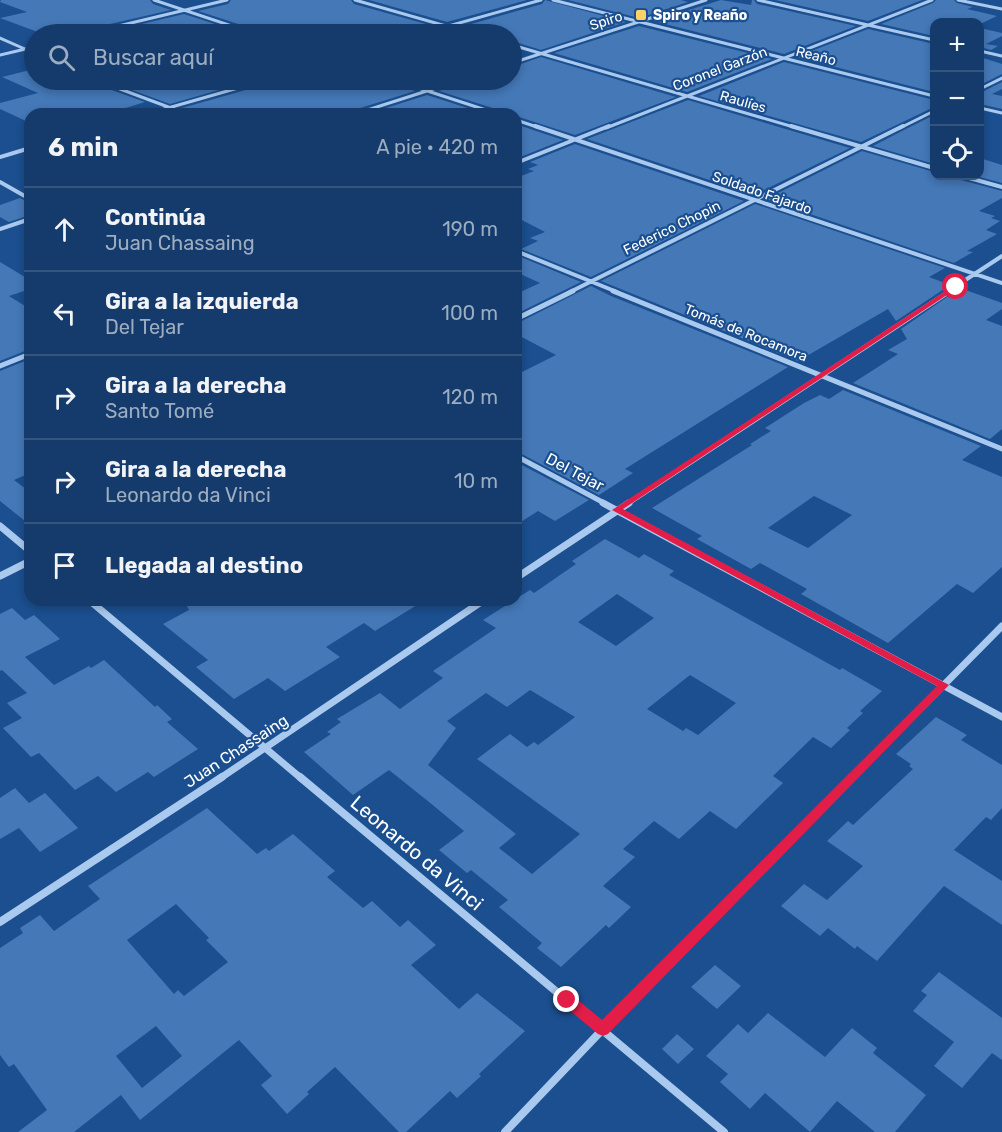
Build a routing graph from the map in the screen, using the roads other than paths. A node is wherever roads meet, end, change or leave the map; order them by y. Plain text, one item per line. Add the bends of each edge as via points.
1 (154, 0) edge
2 (227, 0) edge
3 (355, 0) edge
4 (541, 0) edge
5 (553, 0) edge
6 (706, 0) edge
7 (758, 0) edge
8 (932, 0) edge
9 (958, 0) edge
10 (1002, 9) edge
11 (185, 10) junction
12 (640, 21) junction
13 (127, 24) edge
14 (226, 24) edge
15 (437, 24) edge
16 (457, 24) edge
17 (868, 25) junction
18 (0, 38) edge
19 (930, 39) edge
20 (522, 48) edge
21 (24, 49) edge
22 (24, 49) edge
23 (984, 52) edge
24 (540, 53) junction
25 (0, 55) edge
26 (1002, 56) edge
27 (783, 58) junction
28 (522, 59) edge
29 (1002, 78) edge
30 (984, 87) edge
31 (123, 90) edge
32 (230, 90) edge
33 (425, 90) edge
34 (431, 90) edge
35 (428, 91) junction
36 (930, 95) edge
37 (683, 96) junction
38 (170, 107) junction
39 (167, 108) edge
40 (374, 108) edge
41 (480, 108) edge
42 (984, 109) edge
43 (930, 113) edge
44 (1002, 114) edge
45 (522, 122) edge
46 (575, 140) junction
47 (860, 146) junction
48 (24, 150) edge
49 (0, 157) edge
50 (522, 161) edge
51 (930, 167) edge
52 (977, 180) edge
53 (0, 182) edge
54 (1002, 187) edge
55 (24, 196) edge
56 (753, 201) junction
57 (24, 221) edge
58 (0, 229) edge
59 (522, 254) edge
60 (1002, 256) edge
61 (975, 274) junction
62 (591, 281) junction
63 (1002, 283) edge
64 (522, 316) edge
65 (24, 356) edge
66 (0, 366) edge
67 (821, 377) junction
68 (1002, 449) edge
69 (522, 459) edge
70 (617, 510) junction
71 (0, 526) edge
72 (24, 546) edge
73 (24, 564) edge
74 (522, 574) edge
75 (0, 576) edge
76 (96, 606) edge
77 (475, 606) edge
78 (1002, 626) edge
79 (944, 685) junction
80 (1002, 717) edge
81 (266, 748) junction
82 (0, 922) edge
83 (603, 1029) junction
84 (505, 1132) edge
85 (724, 1132) edge

1 - 11 street
2 - 11 street
3 - 15 street
4 - 16 street
5 - 12 street, Reaño
6 - 12 street, Spiro
7 - 17 street
8 - 17 street, Coronel Garzón
9 - 10 street
11 - 13 street
11 - 14 street
12 - 24 street, Spiro
12 - 27 street, Reaño
17 - 19 street
17 - 27 street, Coronel Garzón
18 - 21 street
20 - 24 street, Raulíes
22 - 25 street
23 - 26 street
24 - 28 street, Spiro
24 - 37 street, Raulíes
27 - 36 street, Reaño
27 - 37 street, Coronel Garzón
29 - 30 street
31 - 38 street
32 - 38 street
33 - 35 street
34 - 35 street
35 - 40 street
35 - 41 street
37 - 46 street, Coronel Garzón
37 - 47 street, Raulíes
38 - 39 street
42 - 44 street
43 - 47 street, Federico Chopin
45 - 46 street, Soldado Fajardo
46 - 50 street, Coronel Garzón
46 - 56 street, Soldado Fajardo
47 - 51 street, Raulíes
47 - 56 street, Federico Chopin
48 - 49 street
52 - 54 street
53 - 55 street
56 - 61 street, Soldado Fajardo
56 - 62 street, Federico Chopin
57 - 58 street
59 - 62 street, Tomás de Rocamora
60 - 61 street
61 - 63 street, Soldado Fajardo
61 - 67 street
62 - 64 street, Federico Chopin
62 - 67 street, Tomás de Rocamora
65 - 66 street
67 - 68 street, Tomás de Rocamora
67 - 70 street
69 - 70 street, Del Tejar
70 - 74 street
70 - 79 street, Del Tejar
71 - 72 street
73 - 75 street
76 - 81 street, Leonardo da Vinci
77 - 81 street, Juan Chassaing
78 - 79 street
79 - 80 street, Del Tejar
79 - 83 street
81 - 82 street, Juan Chassaing
81 - 83 street, Leonardo da Vinci
83 - 84 street
83 - 85 street, Leonardo da Vinci

